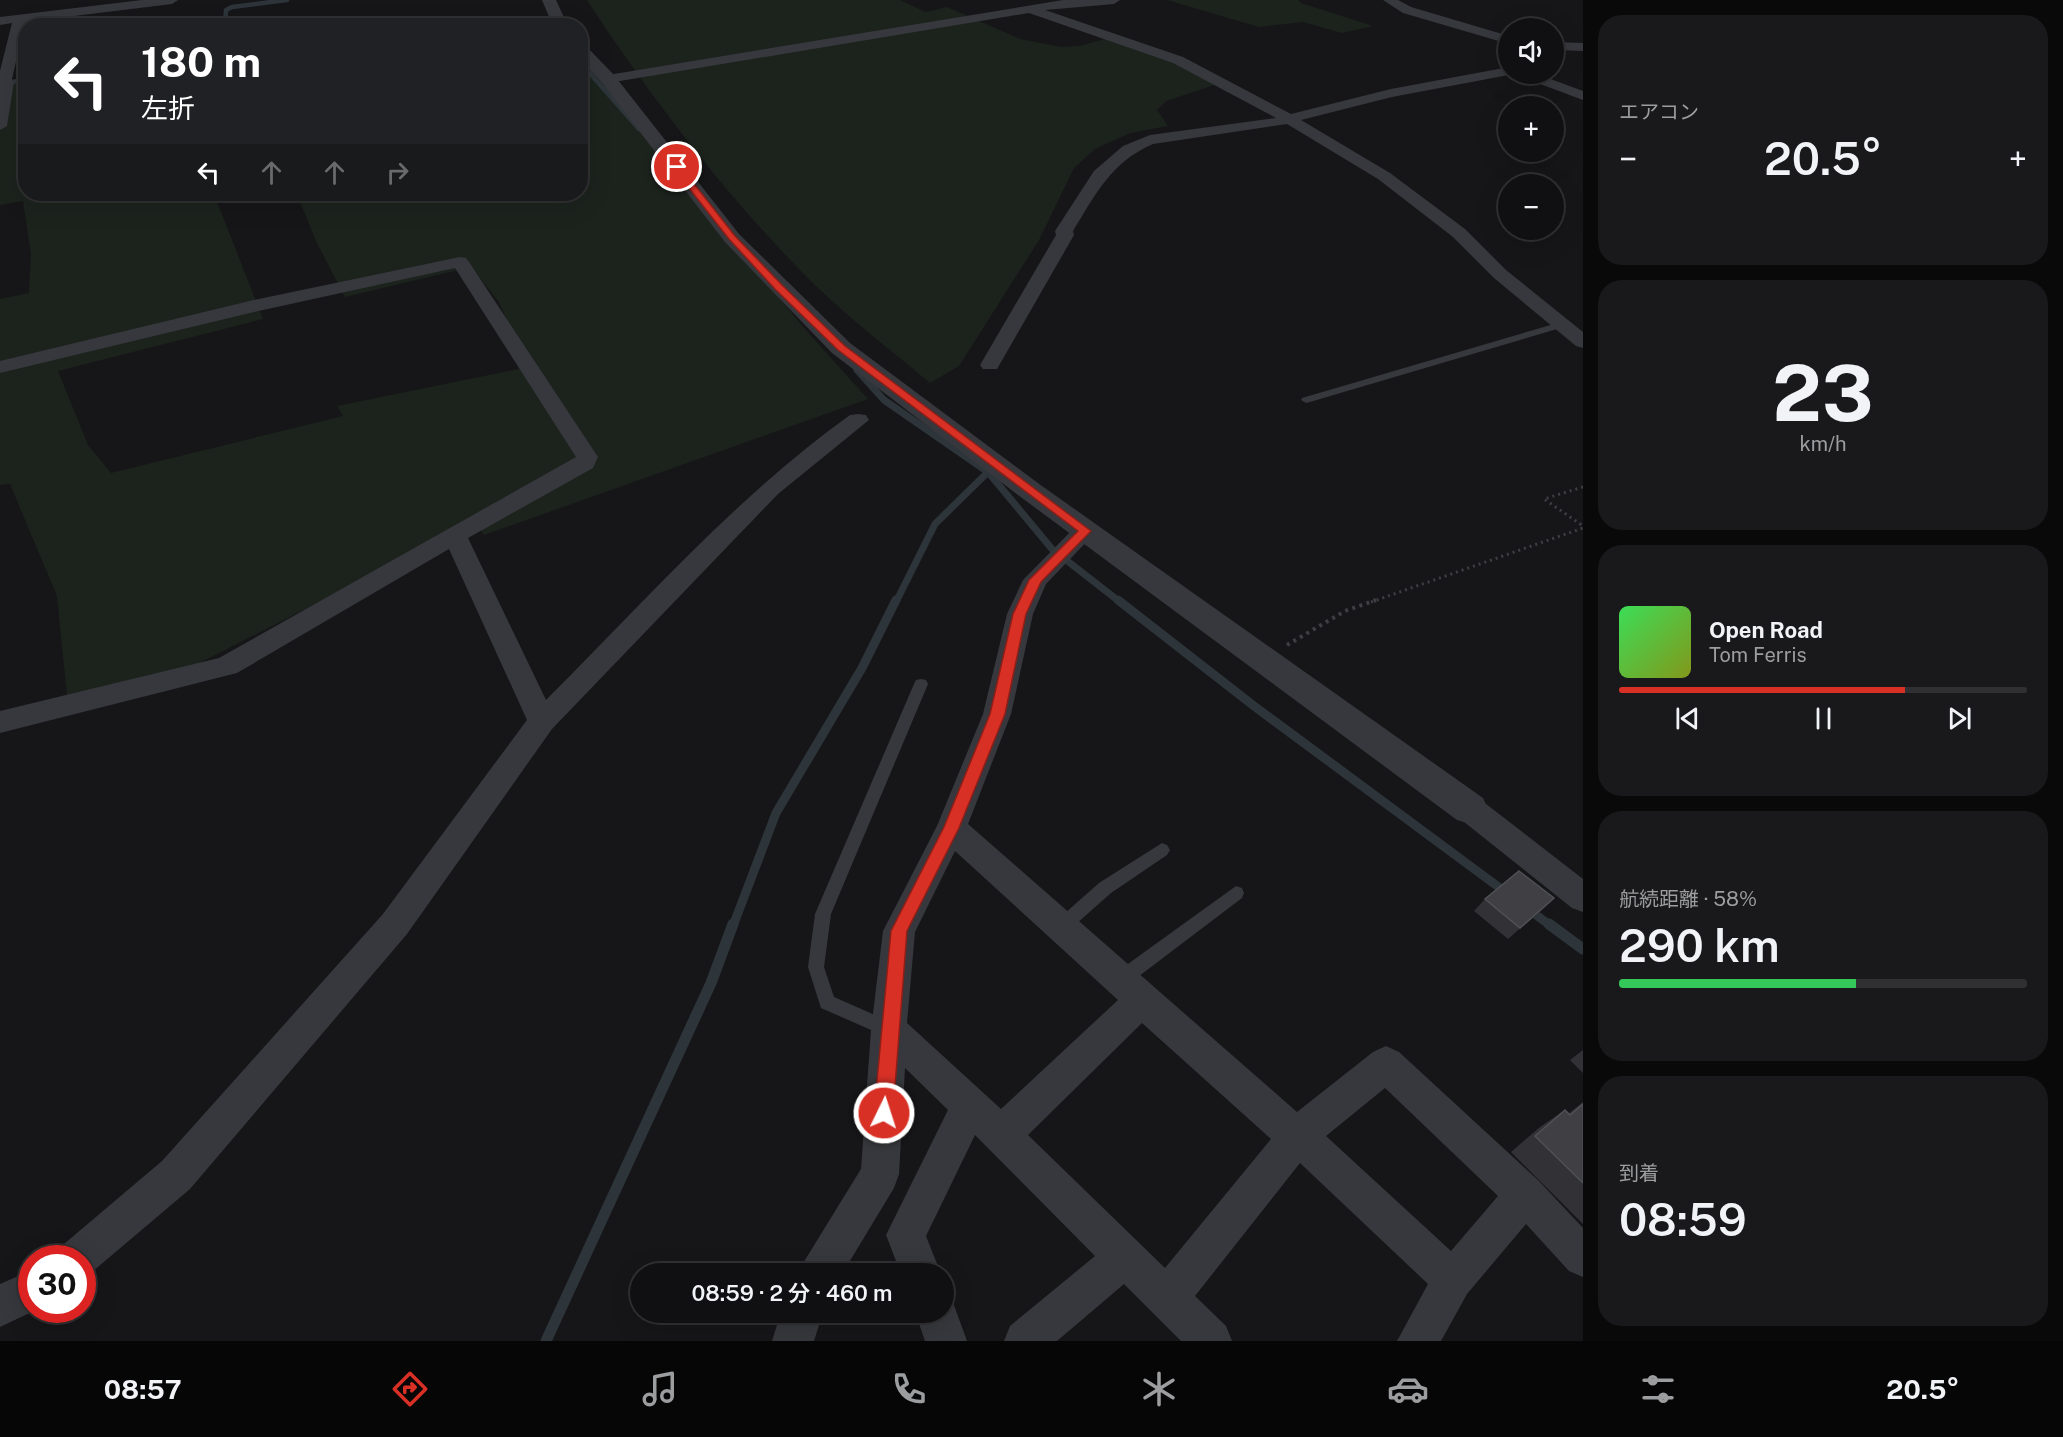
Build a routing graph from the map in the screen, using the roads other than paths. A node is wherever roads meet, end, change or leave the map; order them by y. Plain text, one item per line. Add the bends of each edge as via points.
1 (172, 0) edge
2 (549, 0) edge
3 (1114, 0) edge
4 (1389, 0) edge
5 (1033, 10) junction
6 (27, 18) edge
7 (557, 18) edge
8 (18, 19) edge
9 (0, 21) edge
10 (18, 23) edge
11 (1498, 37) edge
12 (1564, 46) edge
13 (1583, 47) edge
14 (588, 58) edge
15 (1498, 72) edge
16 (608, 80) junction
17 (1552, 84) edge
18 (1583, 96) edge
19 (1287, 118) junction
20 (0, 126) edge
21 (1561, 325) junction
22 (1583, 342) edge
23 (990, 365) dead end
24 (0, 367) edge
25 (1306, 400) dead end
26 (858, 420) dead end
27 (1085, 531) junction
28 (455, 535) junction
29 (921, 684) dead end
30 (542, 721) junction
31 (0, 722) edge
32 (1470, 809) joint
33 (951, 828) junction
34 (1162, 850) dead end
35 (1236, 893) dead end
36 (1583, 898) edge
37 (1061, 927) junction
38 (1131, 990) junction
39 (889, 1030) junction
40 (970, 1105) junction
41 (1001, 1135) junction
42 (1298, 1135) junction
43 (1525, 1195) junction
44 (94, 1245) edge
45 (1125, 1257) junction
46 (1583, 1257) edge
47 (826, 1263) edge
48 (917, 1263) edge
49 (1453, 1280) junction
50 (18, 1297) edge
51 (1167, 1298) junction
52 (0, 1306) edge
53 (799, 1323) edge
54 (940, 1323) edge
55 (793, 1341) edge
56 (946, 1341) edge
57 (1025, 1341) edge
58 (1210, 1341) edge
59 (1418, 1341) edge

1 - 6 street
2 - 7 street
3 - 5 street
4 - 11 street via 1407,10
5 - 16 street
5 - 19 street via 1178,60
8 - 9 street
10 - 20 street via 5,79
12 - 13 street
14 - 16 street
15 - 19 street
16 - 27 street via 732,238 841,348
17 - 18 street
19 - 21 street via 1384,176 1459,233
19 - 23 street via 1150,140 1128,148 1100,174
21 - 22 street
21 - 25 lane
24 - 28 street via 460,262 587,457 585,463
26 - 30 street via 770,489
27 - 32 street
27 - 33 street via 1035,580 1020,614 998,714
28 - 30 street
28 - 31 street via 227,666
29 - 39 lane via 823,914 816,967 827,1002
30 - 44 street via 395,924 177,1175
32 - 36 street
33 - 37 street
33 - 39 street via 899,931
34 - 37 lane via 1105,888
35 - 38 lane
37 - 38 street
38 - 41 street
38 - 42 street via 1272,1117
39 - 40 street
39 - 47 street via 879,1174
40 - 41 street
40 - 48 street via 906,1235
41 - 45 street
42 - 43 street via 1386,1064
42 - 49 street
42 - 51 street
43 - 46 street
43 - 49 street
45 - 51 street
45 - 57 street
49 - 59 street
50 - 52 street
51 - 58 street
53 - 55 street
54 - 56 street

